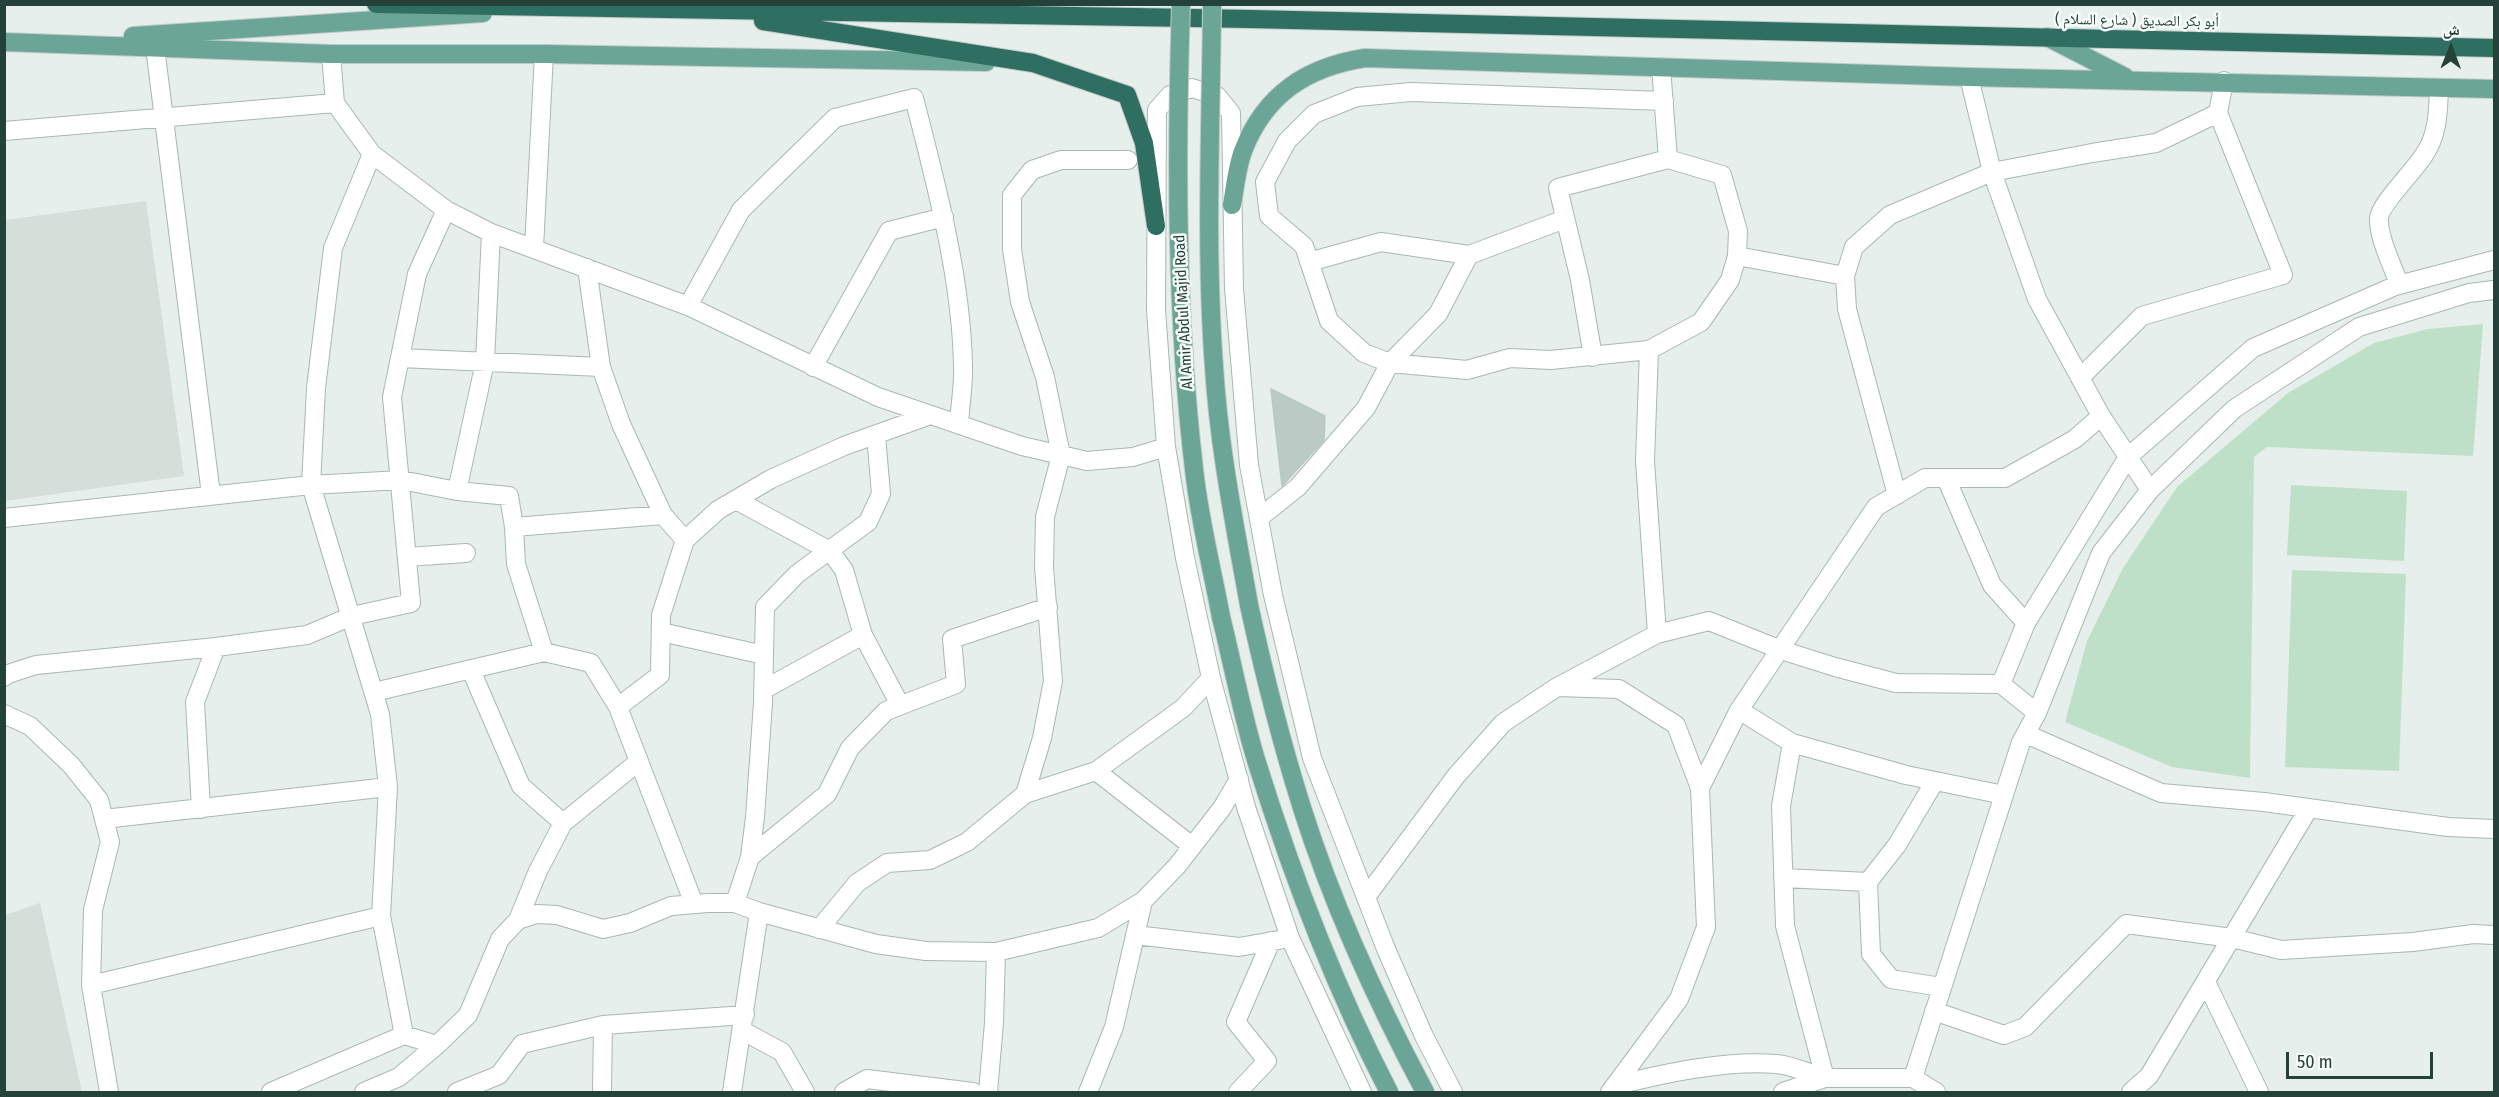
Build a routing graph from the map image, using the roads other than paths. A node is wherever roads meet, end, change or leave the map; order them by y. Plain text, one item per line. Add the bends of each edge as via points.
1 (376, 4) edge
2 (1181, 4) edge
3 (1212, 4) edge
4 (553, 8) junction
5 (696, 11) junction
6 (2047, 37) junction
7 (4, 42) edge
8 (33, 43) junction
9 (155, 47) junction
10 (2494, 48) edge
11 (331, 54) junction
12 (544, 54) junction
13 (1033, 63) junction
14 (1661, 67) junction
15 (1969, 77) junction
16 (2131, 80) junction
17 (2224, 81) junction
18 (2439, 88) junction
19 (2494, 89) edge
20 (1664, 100) junction
21 (335, 103) junction
22 (2218, 114) junction
23 (165, 118) junction
24 (4, 131) edge
25 (372, 154) junction
26 (1668, 159) junction
27 (1128, 160) dead end
28 (1992, 172) junction
29 (1232, 205) junction
30 (446, 210) junction
31 (944, 217) junction
32 (1565, 219) junction
33 (1156, 226) junction
34 (491, 233) junction
35 (534, 248) junction
36 (1469, 255) junction
37 (1737, 256) junction
38 (2494, 260) edge
39 (1310, 262) junction
40 (587, 268) junction
41 (1845, 276) junction
42 (2399, 285) junction
43 (2494, 290) edge
44 (688, 306) junction
45 (1649, 350) junction
46 (1593, 357) junction
47 (400, 358) junction
48 (484, 362) junction
49 (1390, 363) junction
50 (601, 367) junction
51 (813, 367) junction
52 (2080, 378) junction
53 (930, 415) junction
54 (2101, 416) junction
55 (959, 425) junction
56 (876, 435) junction
57 (1166, 447) junction
58 (1060, 455) junction
59 (2128, 457) junction
60 (1946, 478) junction
61 (401, 480) junction
62 (311, 485) junction
63 (2150, 490) junction
64 (457, 491) junction
65 (211, 495) junction
66 (1897, 495) junction
67 (735, 500) junction
68 (663, 515) junction
69 (1259, 518) junction
70 (4, 519) edge
71 (514, 527) junction
72 (685, 540) junction
73 (830, 551) junction
74 (466, 553) dead end
75 (407, 557) junction
76 (1048, 607) junction
77 (352, 616) junction
78 (2026, 623) junction
79 (661, 632) junction
80 (1657, 634) junction
81 (863, 635) junction
82 (216, 647) junction
83 (1781, 650) junction
84 (543, 652) junction
85 (764, 655) junction
86 (471, 670) junction
87 (4, 677) edge
88 (1211, 678) junction
89 (2001, 684) junction
90 (1557, 687) junction
91 (763, 690) junction
92 (374, 693) junction
93 (900, 705) junction
94 (618, 707) junction
95 (1739, 710) junction
96 (2037, 713) junction
97 (4, 714) edge
98 (2026, 734) junction
99 (1792, 743) junction
100 (638, 762) junction
101 (1096, 771) junction
102 (1239, 779) junction
103 (1935, 781) junction
104 (388, 787) junction
105 (1700, 788) junction
106 (1025, 794) junction
107 (2004, 795) junction
108 (2309, 808) junction
109 (201, 809) junction
110 (104, 819) junction
111 (562, 823) junction
112 (2494, 829) edge
113 (1192, 846) junction
114 (750, 857) junction
115 (1783, 878) junction
116 (1868, 882) junction
117 (1366, 897) junction
118 (1143, 901) junction
119 (735, 903) junction
120 (694, 904) junction
121 (759, 912) junction
122 (381, 916) junction
123 (518, 920) junction
124 (819, 929) junction
125 (1135, 935) junction
126 (2494, 935) edge
127 (1290, 938) junction
128 (2232, 938) junction
129 (1271, 941) junction
130 (996, 952) junction
131 (2206, 982) junction
132 (91, 985) junction
133 (1941, 987) junction
134 (1934, 1011) junction
135 (744, 1023) junction
136 (603, 1025) junction
137 (404, 1035) junction
138 (437, 1045) junction
139 (1825, 1078) junction
140 (1913, 1078) junction
141 (404, 1085) edge
142 (1614, 1089) edge
143 (109, 1092) edge
144 (271, 1092) edge
145 (364, 1092) edge
146 (457, 1092) edge
147 (602, 1092) edge
148 (732, 1092) edge
149 (805, 1092) edge
150 (844, 1092) edge
151 (973, 1092) edge
152 (988, 1092) edge
153 (1088, 1092) edge
154 (1238, 1092) edge
155 (1362, 1092) edge
156 (1389, 1092) edge
157 (1425, 1092) edge
158 (1453, 1092) edge
159 (1783, 1092) edge
160 (1936, 1092) edge
161 (2131, 1092) edge
162 (2259, 1092) edge

1 - 4 highway, ( شارع السلام ) أبو بكر الصديق
2 - 156 main road, Al Amir Abdul Majid Road, bridge via 1178,180 1183,325 1194,470 1221,616 1257,761 1302,893 1345,1000
3 - 157 main road, Al Amir Abdul Majid Road, bridge via 1207,215 1214,368 1226,477 1249,605 1271,706 1307,822 1340,911
4 - 5 highway, ( شارع السلام ) أبو بكر الصديق
4 - 8 main road
5 - 6 highway, ( شارع السلام ) أبو بكر الصديق via 1274,19
5 - 13 highway
6 - 10 highway, ( شارع السلام ) أبو بكر الصديق
6 - 16 main road
7 - 8 main road
8 - 9 main road
9 - 11 main road
9 - 23 street
11 - 12 main road
11 - 21 street
12 - 13 main road
12 - 35 street
13 - 33 highway via 1127,95 1144,143
14 - 15 main road
14 - 20 street
14 - 29 main road via 1365,58 1336,62 1283,91 1258,118 1242,152
15 - 16 main road
15 - 28 street
16 - 17 main road
17 - 18 main road
17 - 22 street
18 - 19 main road
18 - 42 street via 2437,123 2425,154 2380,213 2380,230
20 - 26 street
20 - 39 street via 1411,92 1357,98 1314,114 1287,141 1265,182 1269,216 1304,246
21 - 23 street
21 - 25 street
22 - 28 street via 2157,143
22 - 52 street via 2283,275 2142,316
23 - 24 street
23 - 65 street
25 - 30 street
25 - 62 street via 333,248 316,388
26 - 32 street via 1558,188
26 - 37 street via 1722,175 1738,231
27 - 58 street via 1061,160 1032,170 1012,195 1012,249 1020,302 1045,377
28 - 41 street via 1890,215 1854,247
28 - 52 street via 2037,299
29 - 33 street via 1231,113 1217,96 1192,88 1170,94 1157,110
29 - 69 street via 1234,288 1248,454
30 - 34 street
30 - 47 street via 417,274
31 - 44 street via 914,98 835,118 741,210
31 - 51 street via 889,231
31 - 55 street via 963,366
32 - 36 street
32 - 46 street
33 - 57 street via 1156,310
34 - 35 street
34 - 48 street
35 - 40 street
36 - 39 street via 1381,242
36 - 49 street via 1438,314
37 - 41 street
37 - 45 street via 1730,280 1701,322
38 - 42 street
39 - 49 street via 1329,321 1364,353
40 - 44 street
40 - 50 street
41 - 66 street via 1847,309
42 - 59 street via 2253,348
43 - 63 street via 2469,293 2359,327 2234,409
44 - 51 street
45 - 46 street
45 - 80 street via 1645,461
46 - 49 street via 1510,358 1467,370
47 - 48 street
47 - 61 street via 392,397
48 - 50 street
48 - 64 street
49 - 69 street via 1366,408 1298,487
50 - 68 street via 621,424
51 - 53 street via 878,398
52 - 54 street
53 - 55 street
53 - 56 street
54 - 59 street
54 - 60 street via 2075,439 2005,478
55 - 58 street
56 - 67 street via 771,479
56 - 73 street via 881,494 868,522
57 - 58 street via 1133,457 1087,461
57 - 88 street
58 - 76 street via 1045,518
59 - 63 street
59 - 78 street
60 - 66 street via 1925,478
60 - 78 street via 1992,585
61 - 62 street
61 - 64 street
61 - 75 street
62 - 65 street
62 - 77 street
63 - 96 street via 2101,553
64 - 71 street via 509,496
65 - 70 street
66 - 83 street via 1876,507
67 - 72 street
67 - 73 street
68 - 71 street
68 - 72 street
69 - 117 street via 1312,758
71 - 84 street via 516,564
72 - 79 street via 662,615
73 - 81 street via 844,570
73 - 85 street via 797,574 765,607
74 - 75 street
75 - 77 street via 411,603
76 - 93 street via 952,639 956,684
76 - 106 street via 1053,681 1042,738
77 - 82 street via 307,635
77 - 92 street
78 - 89 street
79 - 85 street
79 - 94 street via 660,675
80 - 83 street via 1709,621
80 - 90 street
81 - 91 street
81 - 93 street
82 - 87 street via 36,665
82 - 109 street via 195,702
83 - 89 street via 1896,683
83 - 95 street
84 - 86 street
84 - 94 street via 591,663
85 - 91 street
86 - 92 street
86 - 111 street via 521,786
88 - 101 street via 1183,708
88 - 102 street
89 - 96 street
90 - 105 street via 1619,690 1676,725
90 - 117 street via 1503,723 1456,776
91 - 114 street
92 - 104 street
93 - 114 street via 886,711 850,748 826,794
94 - 100 street
95 - 99 street
95 - 105 street
96 - 98 street
97 - 110 street via 30,726 70,765 99,800
98 - 107 street
98 - 108 street via 2161,793
99 - 103 street
99 - 115 street via 1781,807
100 - 111 street
100 - 120 street
101 - 106 street
101 - 113 street
102 - 113 street
102 - 127 street
103 - 107 street
103 - 116 street via 1897,845
104 - 109 street
104 - 122 street
105 - 142 street via 1706,927 1679,999
106 - 124 street via 967,842 930,860 887,863 857,883
107 - 133 street
108 - 112 street via 2448,827
108 - 128 street
109 - 110 street
110 - 132 street via 110,842 93,910
111 - 123 street
113 - 118 street
114 - 119 street
115 - 116 street
115 - 139 street via 1785,926
116 - 133 street via 1871,954 1891,979
117 - 158 street via 1424,1036
118 - 125 street
118 - 130 street via 1098,928
119 - 120 street
119 - 121 street
120 - 123 street via 671,906 603,929 557,915 537,914
121 - 124 street
121 - 135 street
122 - 132 street
122 - 137 street
123 - 138 street via 500,939 468,1015
124 - 130 street via 876,944 926,951
125 - 129 street via 1239,947
125 - 153 street via 1114,1027
126 - 128 street via 2281,950
127 - 129 street
127 - 155 street
128 - 131 street
128 - 134 street via 2126,924 2025,1027 2004,1035
129 - 154 street via 1236,1022 1267,1061
130 - 152 street
131 - 161 street via 2149,1076
131 - 162 street
132 - 143 street
133 - 134 street
134 - 140 street
135 - 136 street
135 - 148 street
135 - 149 street via 782,1052
136 - 146 street via 522,1044 499,1075
136 - 147 street
137 - 138 street
137 - 144 street
138 - 141 street
139 - 140 street
139 - 142 street via 1778,1064 1716,1066 1662,1074
139 - 159 street
140 - 160 street
141 - 145 street
150 - 151 street via 867,1079

